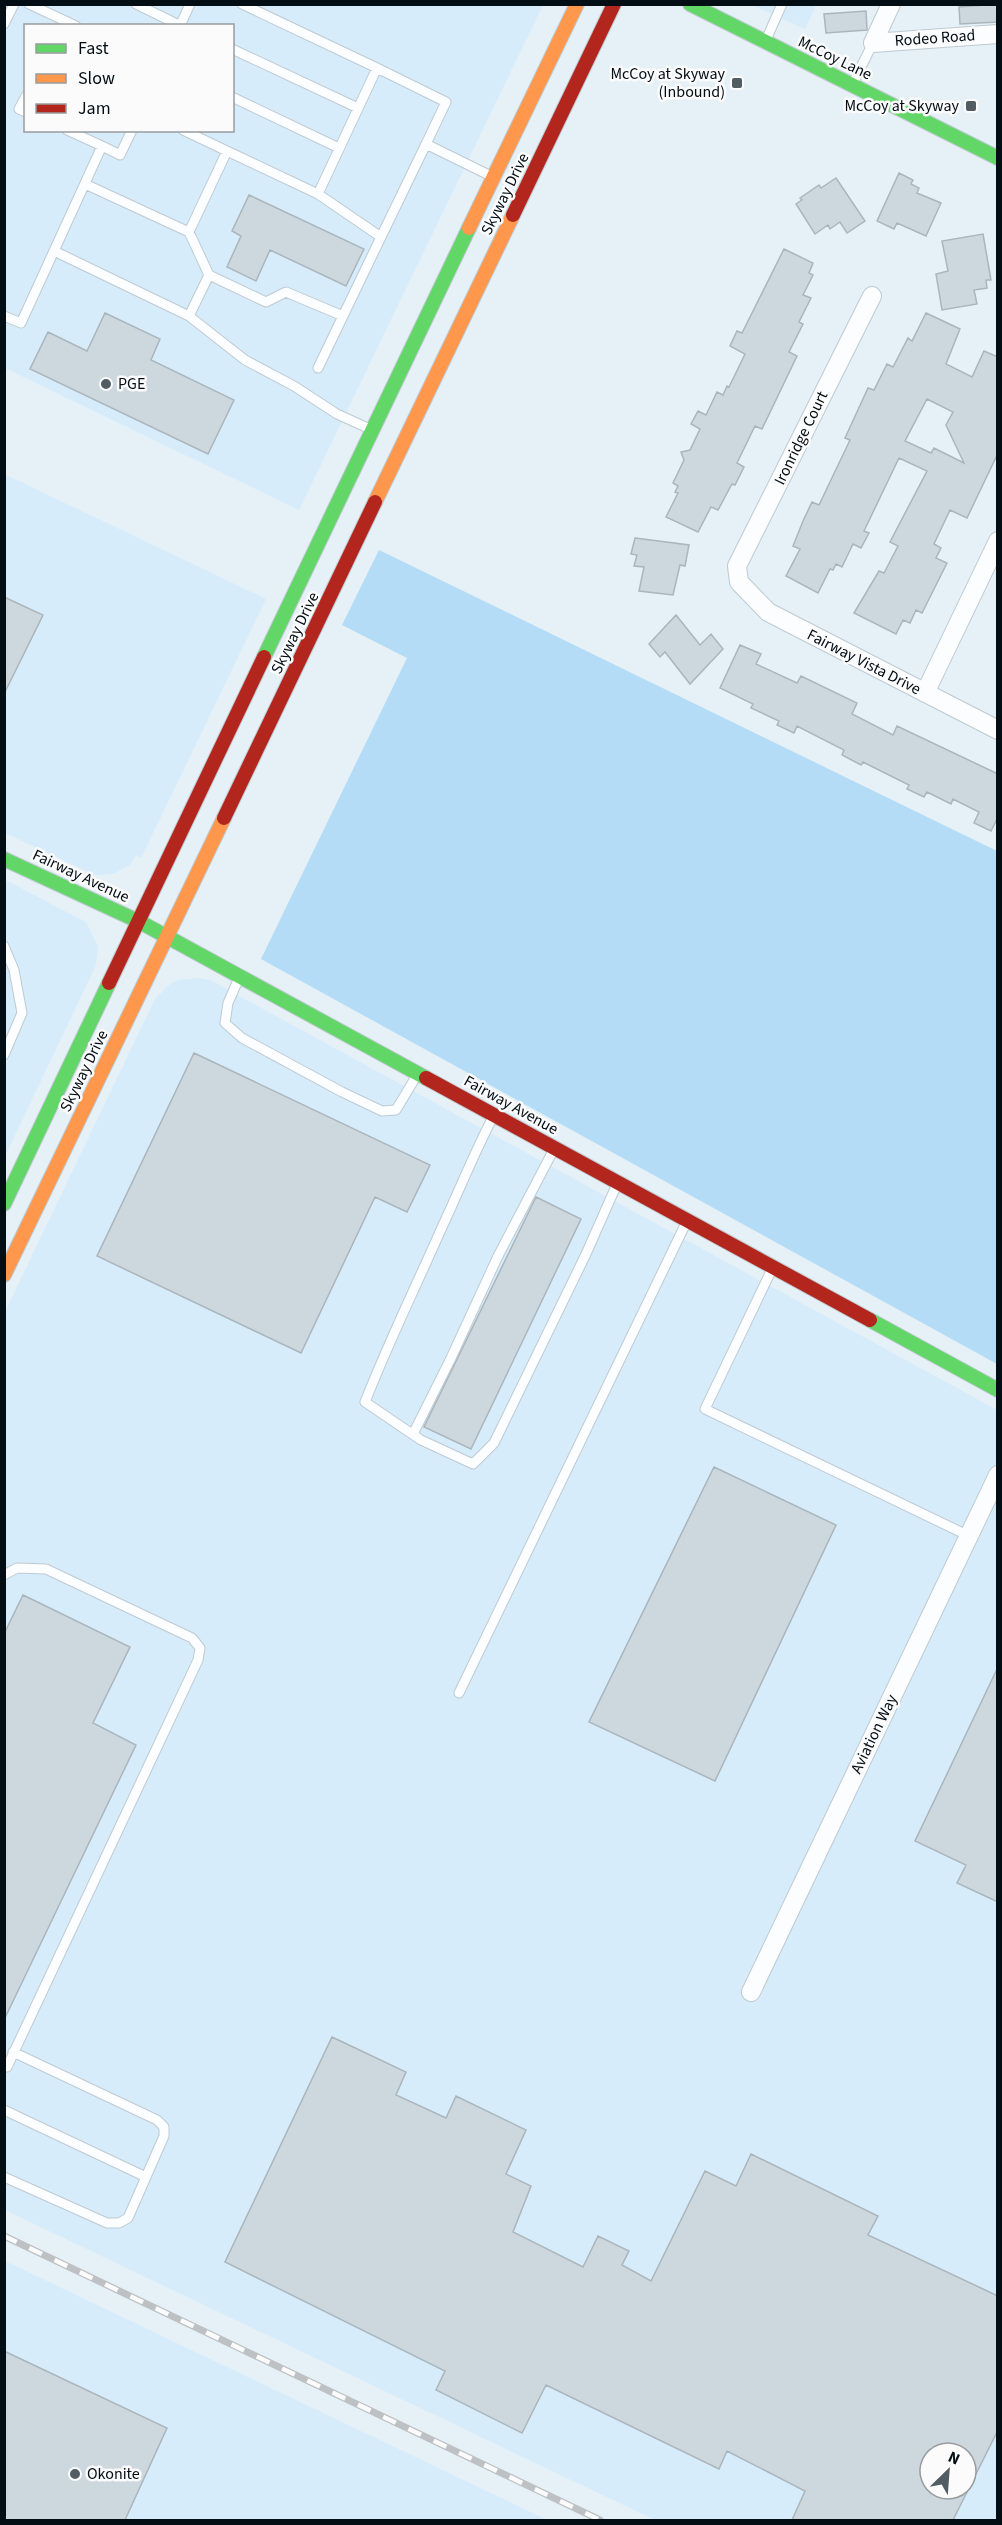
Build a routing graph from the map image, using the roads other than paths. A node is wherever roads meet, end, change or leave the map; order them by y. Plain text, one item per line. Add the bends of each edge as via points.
1 (14, 4) edge
2 (29, 4) edge
3 (136, 4) edge
4 (190, 4) edge
5 (242, 4) edge
6 (577, 4) edge
7 (614, 4) edge
8 (690, 4) edge
9 (782, 4) edge
10 (891, 4) edge
11 (59, 22) edge
12 (4, 24) edge
13 (179, 24) edge
14 (181, 24) edge
15 (998, 34) edge
16 (765, 42) junction
17 (873, 43) junction
18 (234, 50) edge
19 (377, 68) junction
20 (852, 86) junction
21 (234, 98) edge
22 (358, 108) junction
23 (71, 132) edge
24 (131, 132) edge
25 (187, 132) edge
26 (426, 144) junction
27 (102, 146) junction
28 (339, 148) junction
29 (227, 151) junction
30 (998, 158) edge
31 (494, 178) junction
32 (85, 184) junction
33 (318, 194) junction
34 (189, 232) junction
35 (381, 237) junction
36 (54, 251) junction
37 (209, 275) junction
38 (872, 296) dead end
39 (4, 316) edge
40 (189, 316) junction
41 (343, 316) junction
42 (318, 368) dead end
43 (372, 430) junction
44 (998, 541) edge
45 (739, 582) joint
46 (925, 693) junction
47 (998, 730) edge
48 (4, 859) edge
49 (140, 922) junction
50 (167, 937) junction
51 (4, 946) edge
52 (240, 976) junction
53 (4, 1055) edge
54 (418, 1074) junction
55 (495, 1115) junction
56 (554, 1148) junction
57 (618, 1182) junction
58 (4, 1204) edge
59 (688, 1220) junction
60 (773, 1267) junction
61 (4, 1275) edge
62 (998, 1390) edge
63 (413, 1434) junction
64 (998, 1475) edge
65 (969, 1536) junction
66 (4, 1575) edge
67 (459, 1693) dead end
68 (751, 1992) dead end
69 (13, 2052) junction
70 (5, 2068) edge
71 (4, 2110) edge
72 (4, 2177) edge
73 (146, 2177) junction

1 - 12 lane
2 - 11 lane
3 - 13 lane
4 - 14 lane
5 - 19 lane
6 - 31 main road, Skyway Drive
7 - 50 main road, Skyway Drive
8 - 16 main road, McCoy Lane
9 - 16 lane
10 - 17 street
15 - 17 street, Rodeo Road
16 - 20 main road, McCoy Lane
17 - 20 lane
18 - 22 lane
19 - 22 lane
19 - 26 lane via 446,102
20 - 30 main road, McCoy Lane
21 - 28 lane
22 - 28 lane
23 - 27 lane
24 - 27 lane via 120,155
25 - 29 lane
26 - 31 lane
26 - 35 lane
27 - 32 lane
28 - 33 lane
29 - 33 lane
29 - 34 lane
31 - 43 main road, Skyway Drive
32 - 34 lane
32 - 36 lane
33 - 35 lane
34 - 37 lane
35 - 41 lane
36 - 39 lane via 21,323
36 - 40 lane
37 - 40 lane
37 - 41 lane via 266,302 286,292
38 - 45 street, Ironridge Court via 737,566
40 - 43 lane via 245,360
41 - 42 lane
43 - 49 main road, Skyway Drive
44 - 46 street
45 - 46 street, Fairway Vista Drive via 768,612
46 - 47 street, Fairway Vista Drive
48 - 49 main road, Fairway Avenue
49 - 50 main road, Fairway Avenue
49 - 58 main road, Skyway Drive
50 - 52 main road, Fairway Avenue
50 - 61 main road, Skyway Drive
51 - 53 lane via 14,970 22,1013
52 - 54 main road, Fairway Avenue
52 - 54 lane via 228,1003 225,1023 252,1043 382,1111 396,1110
54 - 55 main road, Fairway Avenue
55 - 56 main road, Fairway Avenue
55 - 63 lane via 471,1158 365,1402
56 - 57 main road, Fairway Avenue
56 - 63 lane
57 - 59 main road, Fairway Avenue
57 - 63 lane via 494,1443 474,1464
59 - 60 main road, Fairway Avenue
59 - 67 lane
60 - 62 main road, Fairway Avenue
60 - 65 lane via 705,1409
64 - 65 street, Aviation Way
65 - 68 street, Aviation Way
66 - 69 lane via 17,1568 46,1569 192,1638 200,1647 198,1660
69 - 70 lane
69 - 73 lane via 158,2120 164,2127 164,2136
71 - 73 lane
72 - 73 lane via 107,2223 128,2218

